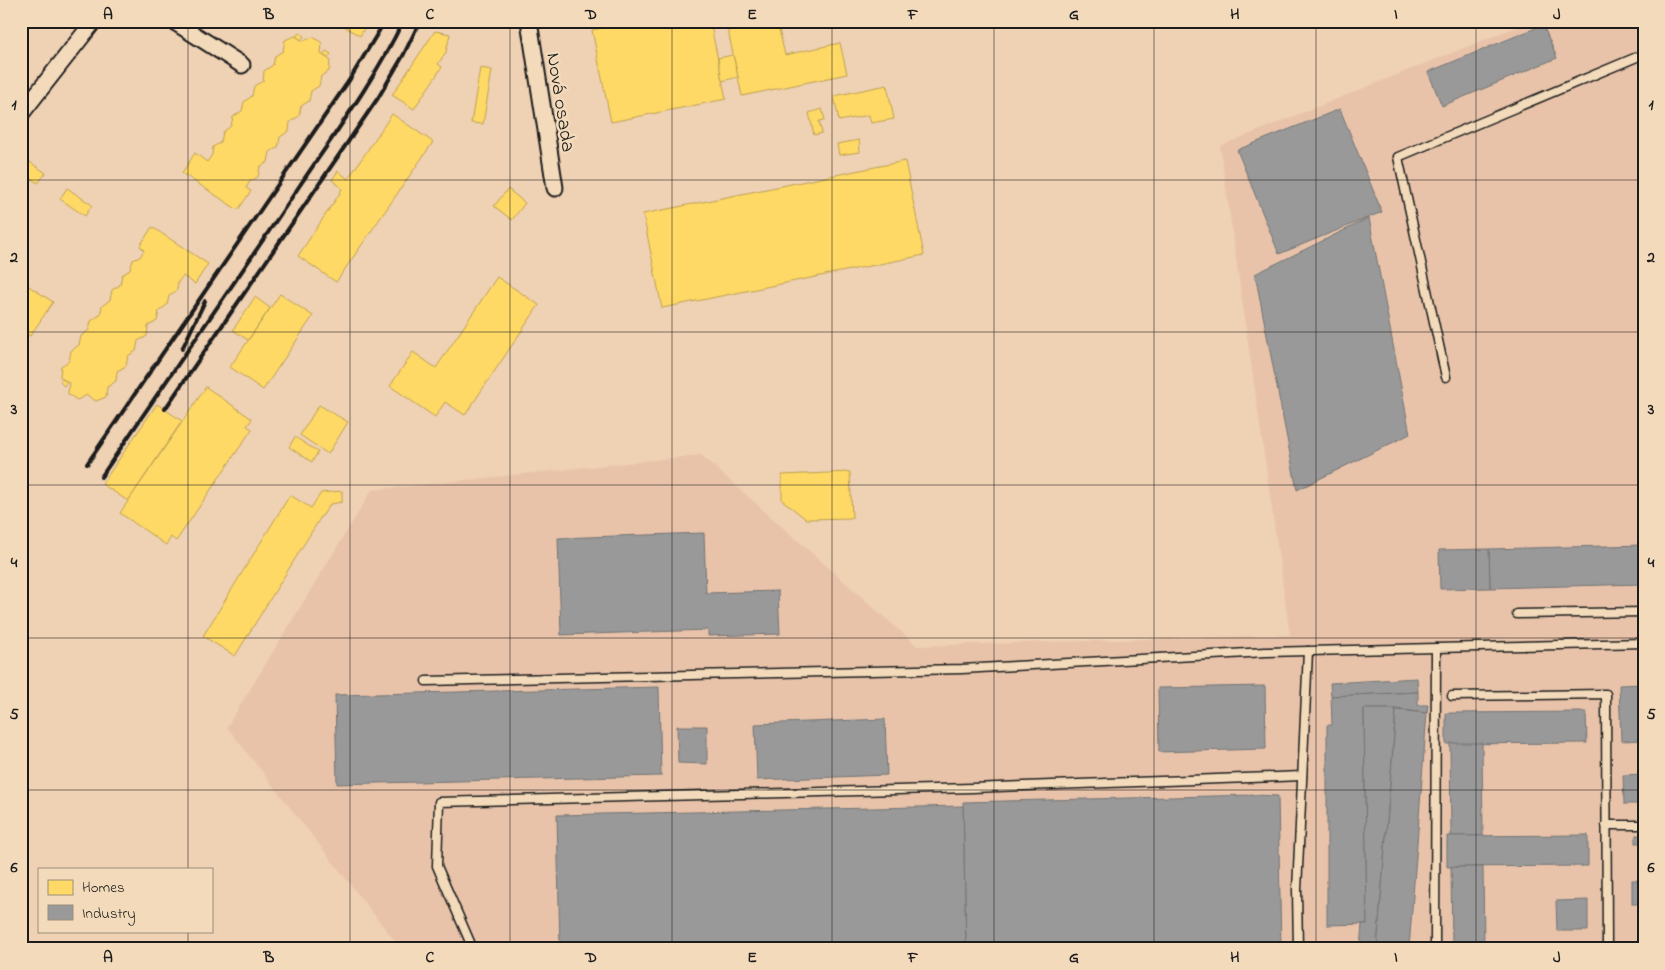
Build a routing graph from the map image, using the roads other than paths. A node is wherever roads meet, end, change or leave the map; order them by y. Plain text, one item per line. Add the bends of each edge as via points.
1 (94, 21) edge
2 (173, 21) edge
3 (529, 21) edge
4 (1644, 54) edge
5 (242, 65) dead end
6 (21, 114) edge
7 (555, 188) dead end
8 (1446, 377) dead end
9 (1644, 612) edge
10 (1517, 614) dead end
11 (1644, 643) edge
12 (1436, 648) junction
13 (1308, 651) junction
14 (426, 681) dead end
15 (1452, 696) dead end
16 (1302, 776) junction
17 (1606, 825) junction
18 (1644, 825) edge
19 (473, 949) edge
20 (1298, 949) edge
21 (1434, 949) edge
22 (1607, 949) edge

1 - 6 street
2 - 5 street
3 - 7 street, Nová osada
4 - 8 lane via 1398,157
9 - 10 lane
11 - 12 lane
12 - 13 lane
12 - 21 lane
13 - 14 lane via 962,669
13 - 16 lane
15 - 17 lane via 1606,694
16 - 19 lane via 439,802 436,866
16 - 20 lane
17 - 18 lane
17 - 22 lane

